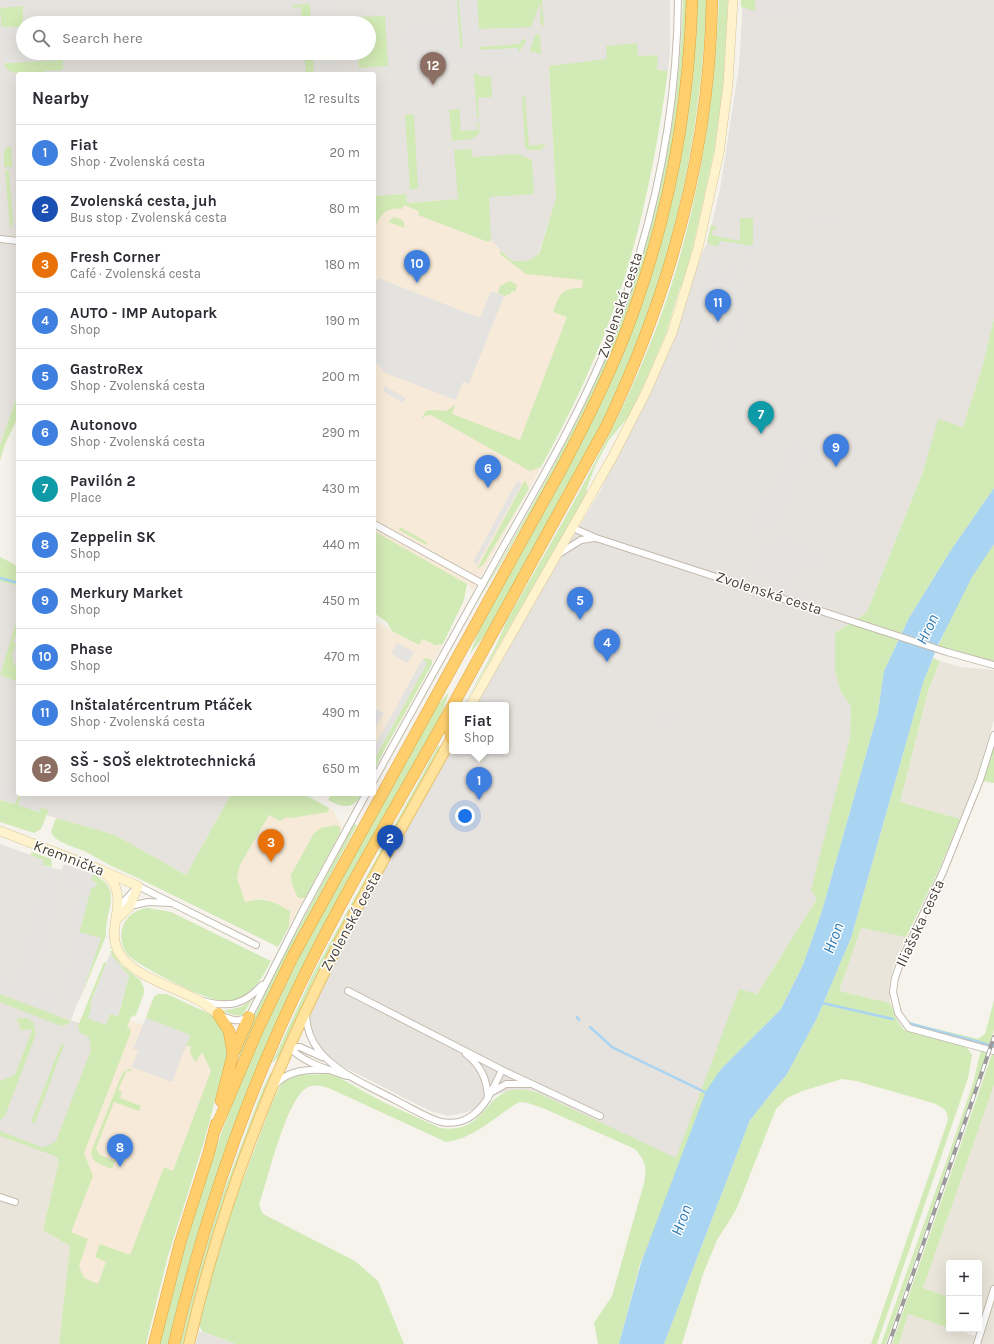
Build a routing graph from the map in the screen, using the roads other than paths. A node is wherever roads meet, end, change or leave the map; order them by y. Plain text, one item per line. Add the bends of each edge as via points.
1 (678, 0) edge
2 (692, 0) edge
3 (712, 0) edge
4 (733, 0) edge
5 (0, 239) edge
6 (16, 241) edge
7 (376, 525) edge
8 (573, 528) junction
9 (596, 538) junction
10 (557, 555) junction
11 (483, 584) junction
12 (994, 665) edge
13 (455, 702) edge
14 (473, 702) edge
15 (449, 712) edge
16 (994, 735) edge
17 (449, 743) edge
18 (376, 776) edge
19 (365, 796) edge
20 (0, 831) edge
21 (102, 870) junction
22 (138, 886) junction
23 (173, 904) junction
24 (130, 906) junction
25 (118, 908) junction
26 (116, 920) junction
27 (256, 945) dead end
28 (268, 979) junction
29 (348, 991) dead end
30 (198, 1000) junction
31 (306, 1009) junction
32 (218, 1014) junction
33 (249, 1017) junction
34 (289, 1047) junction
35 (459, 1048) junction
36 (994, 1051) edge
37 (233, 1054) junction
38 (332, 1063) junction
39 (502, 1070) junction
40 (333, 1071) junction
41 (352, 1077) junction
42 (535, 1086) junction
43 (272, 1090) junction
44 (489, 1095) junction
45 (600, 1116) dead end
46 (215, 1130) junction
47 (0, 1197) edge
48 (15, 1202) dead end
49 (994, 1289) edge
50 (154, 1344) edge
51 (174, 1344) edge
52 (189, 1344) edge
53 (977, 1344) edge

1 - 11 street, Zvolenská cesta via 676,59 666,137 652,205 624,299 600,362 574,418
2 - 46 highway via 688,60 673,166 646,274 605,382 564,464 300,943 264,1016
3 - 13 highway via 709,57 695,164 677,240 653,318 626,386 606,427
4 - 8 main road, Zvolenská cesta via 728,84 719,153 683,301 646,392
5 - 6 street
7 - 11 street
8 - 9 street, Zvolenská cesta
8 - 10 main road, Zvolenská cesta
9 - 10 street, Zvolenská cesta via 581,540
9 - 12 street, Zvolenská cesta via 896,636
10 - 14 main road, Zvolenská cesta
11 - 18 street, Zvolenská cesta
15 - 51 highway via 330,926 274,1040 211,1207
16 - 36 street, Iliašska cesta via 980,780 943,872 901,961 893,992 898,1014 909,1028
17 - 31 main road, Zvolenská cesta via 345,930
19 - 28 street
20 - 21 main road, Kremnička
21 - 22 main road, Kremnička
21 - 25 main road via 116,888
22 - 23 street
22 - 24 main road
22 - 25 street
23 - 24 street via 148,902
23 - 27 street
24 - 26 main road
25 - 26 main road
26 - 30 main road via 114,940 122,958 141,972
28 - 30 street via 250,996 236,1004 221,1005
28 - 33 street
29 - 35 street
30 - 32 main road
31 - 34 main road, Zvolenská cesta
31 - 38 street via 310,1035 321,1053
32 - 33 street via 237,1021
32 - 37 highway via 229,1031
33 - 37 highway
34 - 38 street via 311,1051
34 - 40 street via 296,1054
34 - 43 main road, Zvolenská cesta
35 - 39 street
35 - 44 street via 482,1071
37 - 46 highway
38 - 41 street
39 - 42 street
39 - 44 street
40 - 41 street
40 - 43 street via 297,1072 279,1081
41 - 44 street via 424,1115 443,1122 460,1122 469,1118 483,1106
42 - 44 street via 506,1084
42 - 45 street
43 - 52 main road, Zvolenská cesta via 221,1225
46 - 50 highway via 180,1243
47 - 48 street
49 - 53 street

